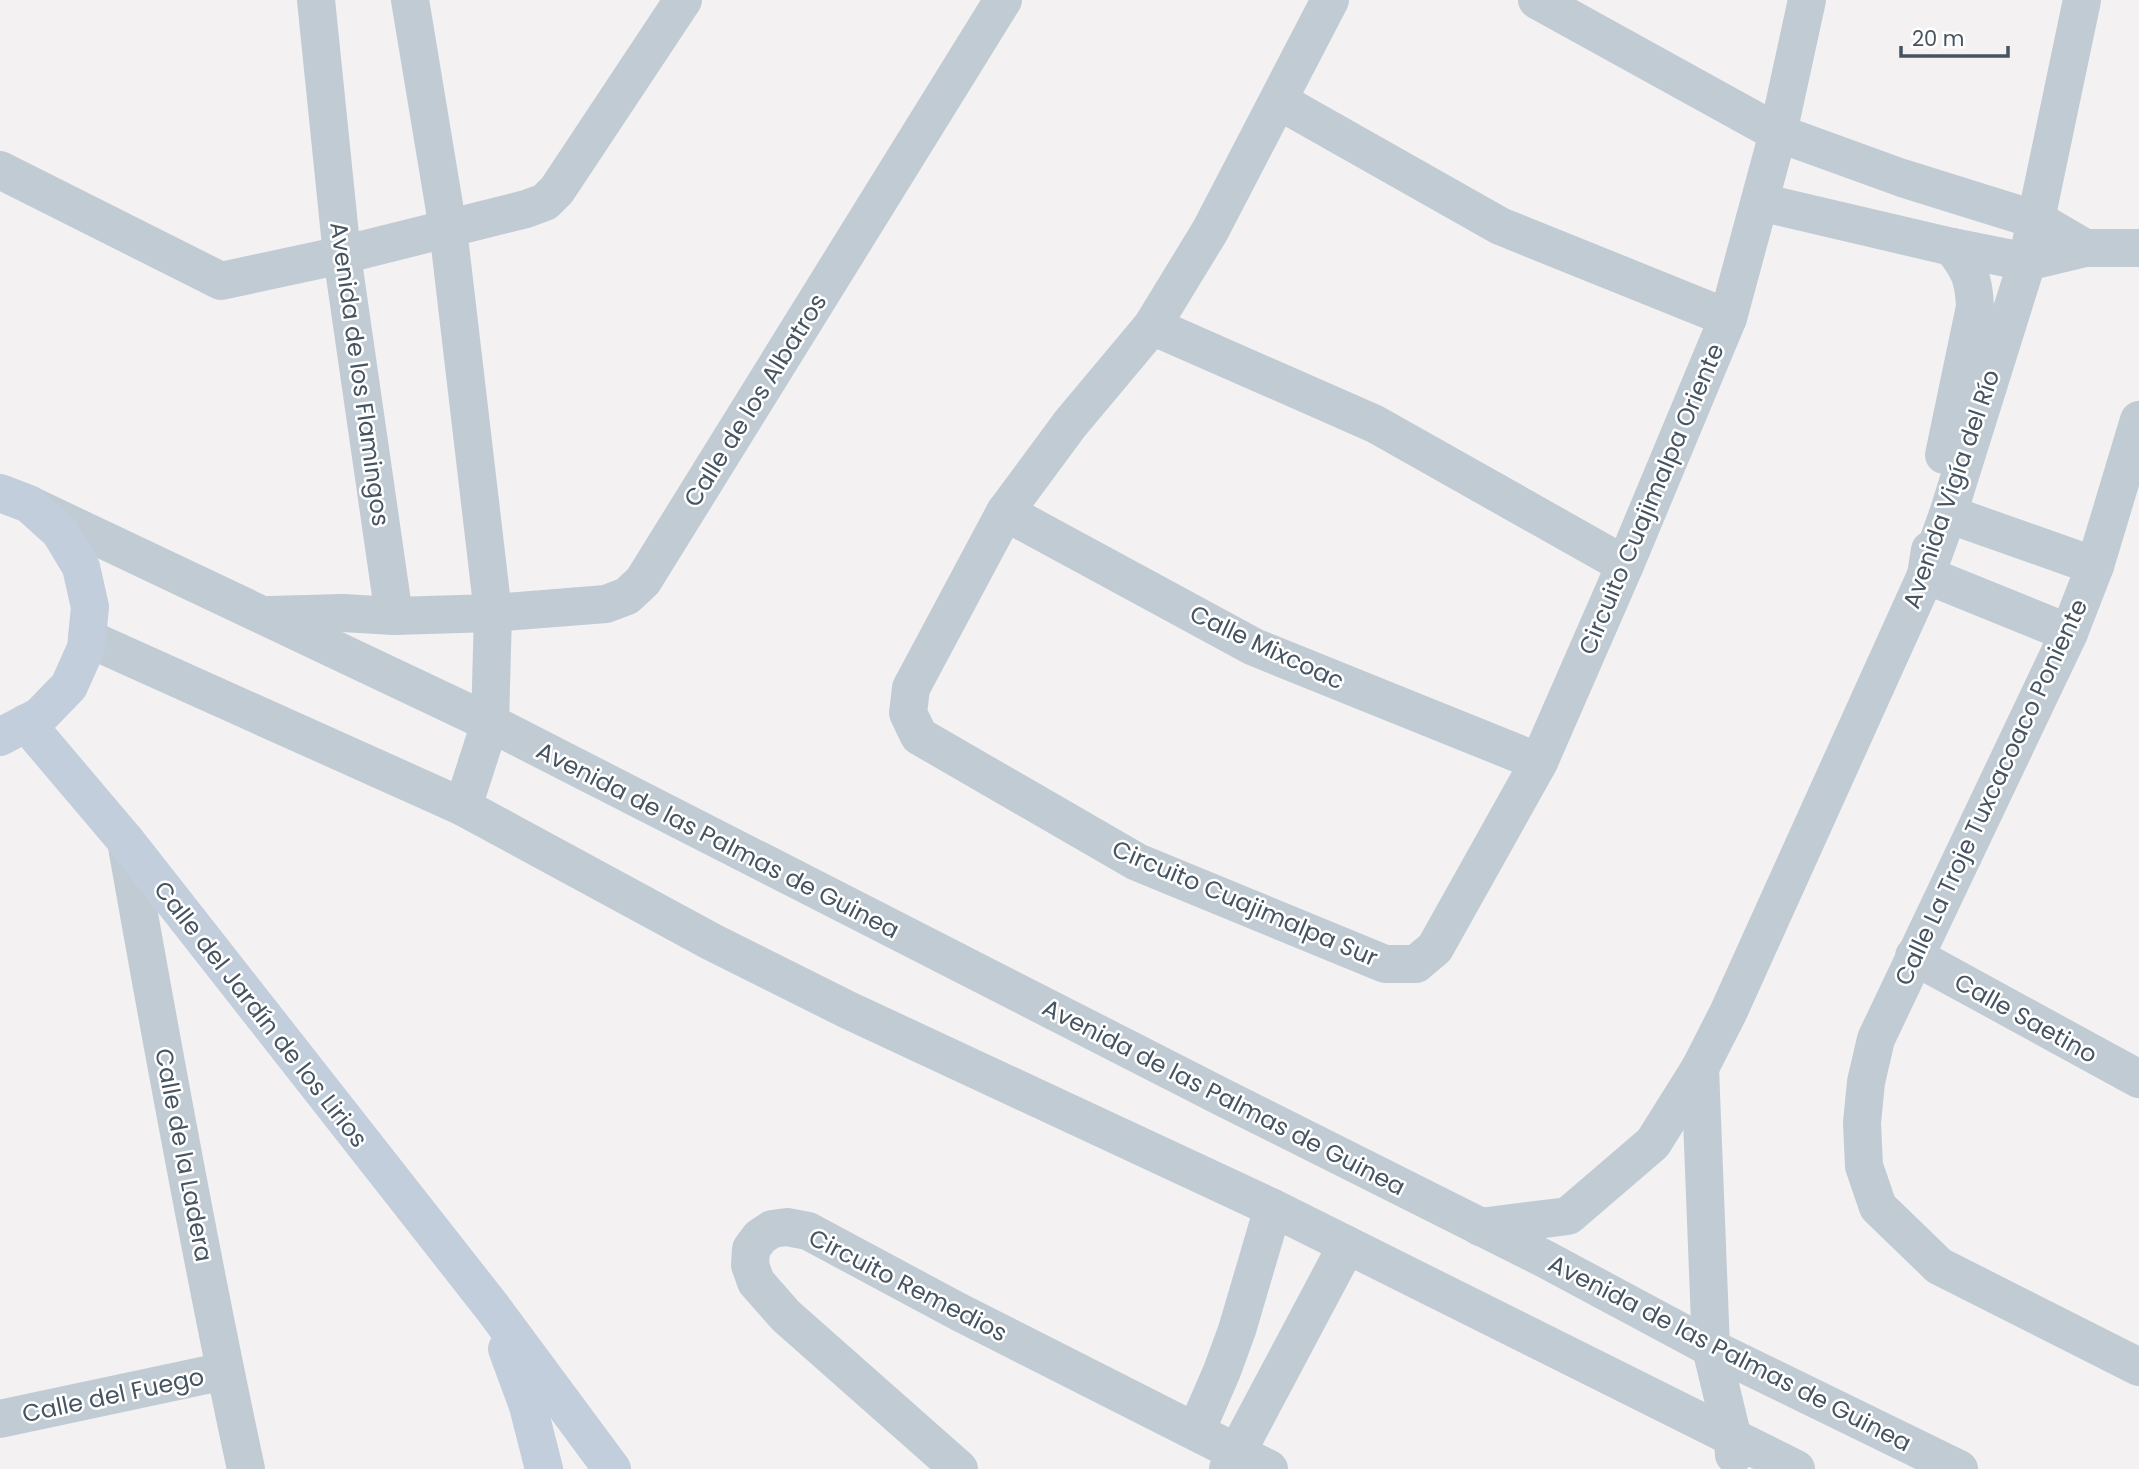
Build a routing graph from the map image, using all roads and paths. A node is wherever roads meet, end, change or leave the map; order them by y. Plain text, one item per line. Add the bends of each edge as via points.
1 (316, 0) edge
2 (410, 0) edge
3 (683, 0) edge
4 (1003, 0) edge
5 (1329, 0) edge
6 (1537, 0) edge
7 (1807, 0) edge
8 (2082, 0) edge
9 (1279, 101) junction
10 (1778, 133) junction
11 (0, 170) edge
12 (1760, 202) junction
13 (2037, 220) junction
14 (448, 229) junction
15 (1952, 247) junction
16 (2085, 248) junction
17 (2139, 248) edge
18 (342, 256) junction
19 (2027, 262) junction
20 (1728, 318) junction
21 (1152, 326) junction
22 (2139, 421) edge
23 (14, 498) edge
24 (1005, 512) junction
25 (1948, 513) junction
26 (1625, 565) junction
27 (2095, 566) junction
28 (1926, 575) junction
29 (493, 613) junction
30 (262, 615) junction
31 (394, 616) junction
32 (2069, 632) junction
33 (87, 638) junction
34 (489, 723) junction
35 (13, 730) edge
36 (1539, 762) junction
37 (463, 807) junction
38 (125, 841) junction
39 (1914, 956) junction
40 (1416, 964) joint
41 (1700, 1068) junction
42 (2139, 1079) edge
43 (1653, 1143) junction
44 (1704, 1167) junction
45 (1273, 1208) junction
46 (1480, 1227) junction
47 (1347, 1245) junction
48 (492, 1307) junction
49 (1711, 1348) junction
50 (2139, 1367) edge
51 (225, 1371) junction
52 (0, 1419) edge
53 (1196, 1431) junction
54 (1734, 1454) edge
55 (1245, 1464) edge
56 (246, 1469) edge
57 (544, 1469) edge
58 (612, 1469) edge
59 (959, 1469) edge
60 (1796, 1469) edge
61 (1959, 1469) edge

1 - 18 street, Avenida de los Flamingos
2 - 14 street
3 - 14 street via 545,202
4 - 29 street, Calle de los Albatros via 643,581 628,596 606,604
5 - 9 street
6 - 10 street
7 - 10 street, Circuito Cuajimalpa Oriente
8 - 13 street, Avenida Vigía del Río
9 - 20 street via 1500,226
9 - 21 street via 1210,232
10 - 12 street, Circuito Cuajimalpa Oriente
10 - 13 street
11 - 18 street via 221,281
12 - 15 street
12 - 20 street, Circuito Cuajimalpa Oriente
13 - 16 street
13 - 19 street, Avenida Vigía del Río
14 - 18 street
14 - 29 street
15 - 19 street
15 - 28 street via 1966,265 1975,306 1948,433
16 - 17 street
16 - 19 street
18 - 31 street, Avenida de los Flamingos
19 - 25 street, Avenida Vigía del Río
20 - 26 street, Circuito Cuajimalpa Oriente
21 - 24 street via 1070,424
21 - 26 street via 1375,424
22 - 27 street, Calle La Troje Tuxcacoaco Poniente
23 - 30 street, Avenida de las Palmas de Guinea
23 - 33 street, Avenida de las Palmas de Guinea via 60,532 81,567 90,607
24 - 36 street, Calle Mixcoac via 1254,647
24 - 40 street, Circuito Cuajimalpa Sur via 911,688 908,713 919,736 1137,862 1385,964
25 - 27 street
25 - 28 street, Avenida Vigía del Río
26 - 36 street, Circuito Cuajimalpa Oriente
27 - 32 street, Calle La Troje Tuxcacoaco Poniente
28 - 32 street
28 - 41 street, Avenida Vigía del Río
29 - 31 street, Calle de los Albatros
29 - 34 street
30 - 31 street
30 - 34 street, Avenida de las Palmas de Guinea
32 - 39 street, Calle La Troje Tuxcacoaco Poniente
33 - 35 street, Avenida de las Palmas de Guinea via 69,686 40,716
33 - 37 street
34 - 37 street
34 - 46 street, Avenida de las Palmas de Guinea
35 - 38 street, Calle del Jardín de los Lirios
36 - 40 street, Circuito Cuajimalpa Oriente via 1436,948
37 - 45 street via 848,1010
38 - 48 street, Calle del Jardín de los Lirios
38 - 51 street, Calle de la Ladera
39 - 42 street, Calle Saetino
39 - 50 street, Calle La Troje Tuxcacoaco Poniente via 1876,1039 1866,1082 1864,1166 1878,1207 1938,1266
41 - 43 street, Avenida Vigía del Río
41 - 44 street, Avenida Vigía del Río
43 - 44 street
43 - 46 street, Avenida Vigía del Río via 1568,1216
44 - 49 street, Avenida Vigía del Río
45 - 47 street
45 - 53 street via 1237,1330
46 - 49 street, Avenida de las Palmas de Guinea
47 - 54 street
47 - 55 street, Circuito Remedios
48 - 57 street, Calle del Jardín de los Lirios via 528,1406
48 - 58 street, Calle del Jardín de los Lirios
49 - 54 street, Avenida Vigía del Río
49 - 61 street, Avenida de las Palmas de Guinea
51 - 52 street, Calle del Fuego
51 - 56 street, Calle de la Ladera
53 - 55 street, Circuito Remedios
53 - 59 street, Circuito Remedios via 808,1231 787,1227 760,1237 751,1249 750,1265 756,1282 778,1308
54 - 60 street

